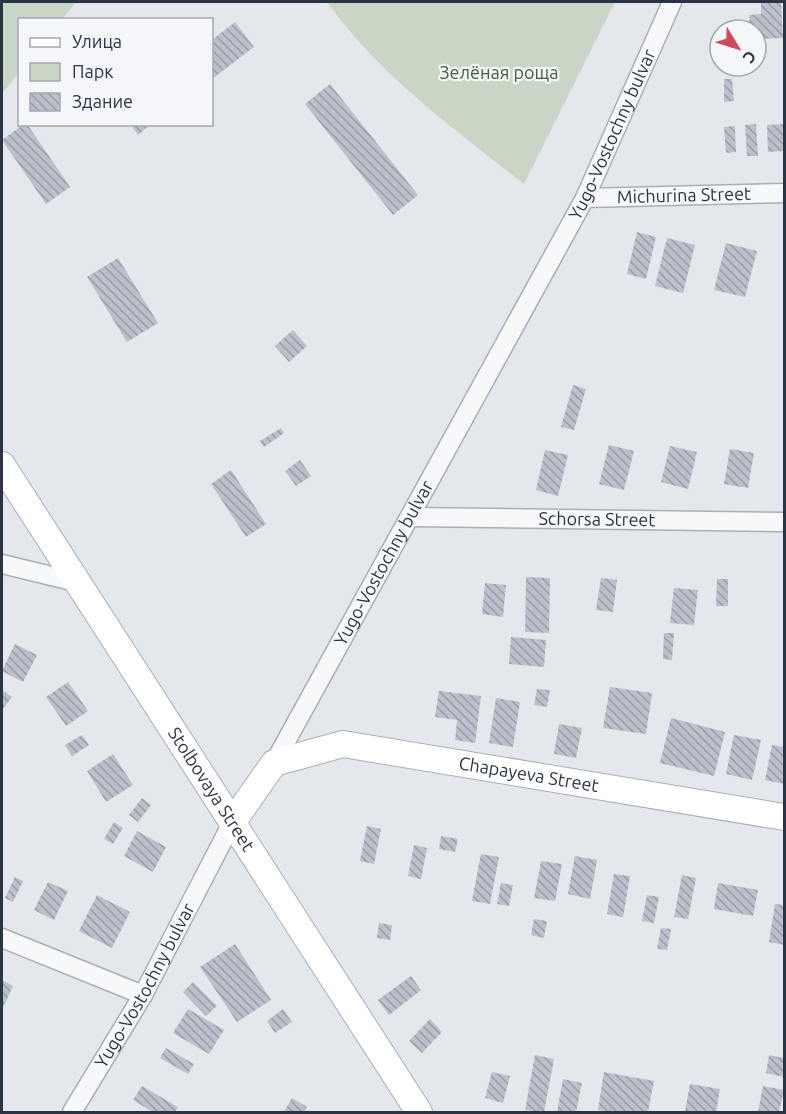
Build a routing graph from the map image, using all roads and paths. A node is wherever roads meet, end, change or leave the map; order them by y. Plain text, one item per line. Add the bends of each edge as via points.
1 (672, 2) edge
2 (784, 193) edge
3 (585, 198) junction
4 (2, 465) edge
5 (411, 518) junction
6 (784, 522) edge
7 (2, 564) edge
8 (76, 582) junction
9 (274, 763) junction
10 (784, 817) edge
11 (232, 823) junction
12 (2, 938) edge
13 (143, 995) junction
14 (72, 1113) edge
15 (419, 1113) edge

1 - 3 street, Yugo-Vostochny bulvar
2 - 3 street, Michurina Street
3 - 5 street, Yugo-Vostochny bulvar
4 - 8 main road, Stolbovaya Street
5 - 6 street, Schorsa Street
5 - 9 street, Yugo-Vostochny bulvar
7 - 8 street
8 - 11 main road, Stolbovaya Street
9 - 10 main road, Chapayeva Street via 342,744
9 - 11 main road, Yugo-Vostochny bulvar
11 - 13 street, Yugo-Vostochny bulvar
11 - 15 main road, Stolbovaya Street
12 - 13 street
13 - 14 street, Yugo-Vostochny bulvar

